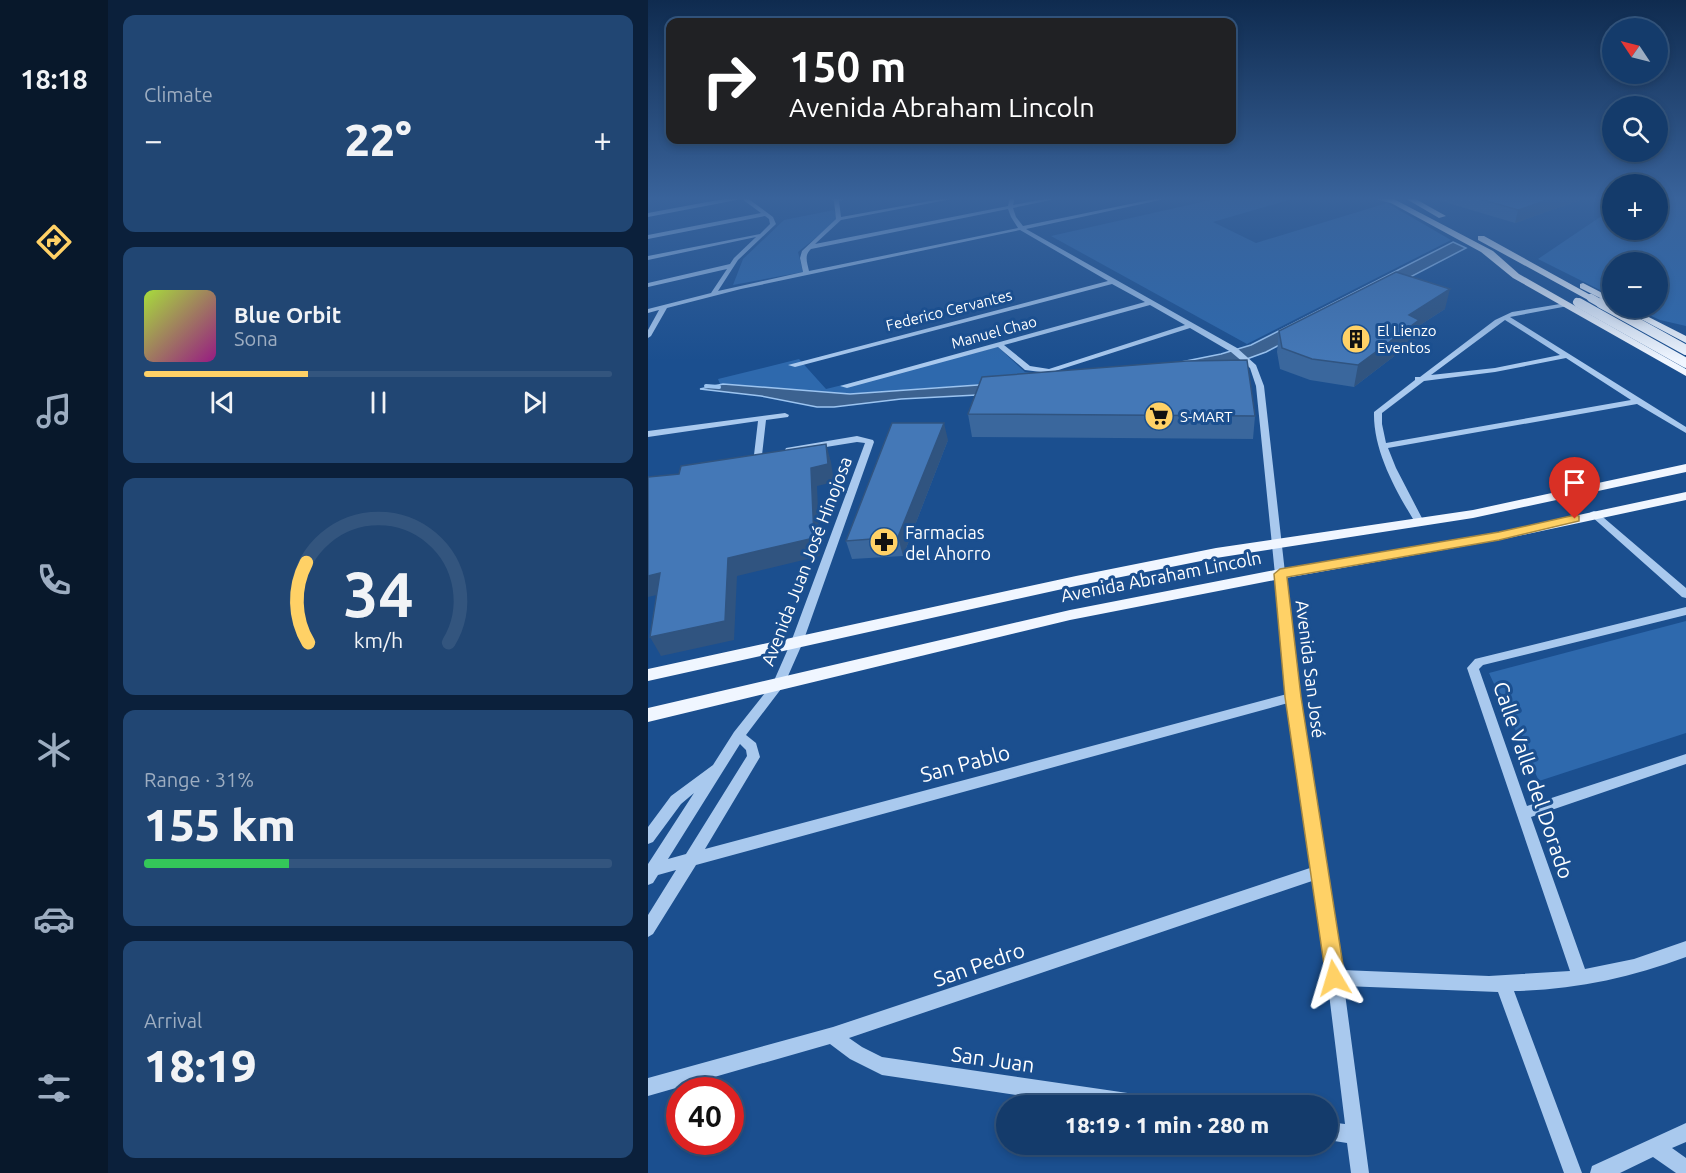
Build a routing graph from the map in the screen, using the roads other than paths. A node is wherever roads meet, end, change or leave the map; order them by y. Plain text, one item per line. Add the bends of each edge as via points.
1 (678, 252) edge
2 (744, 252) edge
3 (806, 252) edge
4 (910, 252) edge
5 (1060, 252) edge
6 (1486, 252) edge
7 (1488, 252) edge
8 (1505, 252) edge
9 (1509, 252) edge
10 (648, 258) edge
11 (730, 266) junction
12 (806, 273) junction
13 (1112, 282) junction
14 (648, 285) edge
15 (713, 294) junction
16 (1602, 296) edge
17 (1150, 303) junction
18 (1566, 305) junction
19 (664, 308) junction
20 (648, 311) edge
21 (1505, 317) junction
22 (1644, 318) edge
23 (1190, 326) junction
24 (648, 336) edge
25 (1686, 340) edge
26 (1000, 345) junction
27 (1686, 348) edge
28 (1566, 356) junction
29 (1656, 356) junction
30 (1669, 363) junction
31 (792, 364) dead end
32 (1686, 364) edge
33 (1686, 373) edge
34 (1418, 379) junction
35 (844, 386) dead end
36 (1638, 400) junction
37 (785, 415) dead end
38 (762, 418) junction
39 (1686, 431) edge
40 (648, 434) edge
41 (1384, 446) junction
42 (781, 451) edge
43 (769, 453) edge
44 (758, 455) junction
45 (747, 457) edge
46 (1686, 468) edge
47 (1686, 496) edge
48 (1594, 514) junction
49 (1419, 522) junction
50 (1276, 544) junction
51 (1280, 574) junction
52 (1686, 594) edge
53 (1686, 611) edge
54 (797, 642) junction
55 (648, 675) edge
56 (778, 685) junction
57 (1293, 697) junction
58 (648, 715) edge
59 (738, 736) junction
60 (1686, 759) edge
61 (717, 768) junction
62 (1524, 813) junction
63 (648, 838) edge
64 (692, 859) junction
65 (1321, 871) junction
66 (650, 873) edge
67 (648, 929) edge
68 (1686, 949) edge
69 (1334, 978) junction
70 (1580, 978) junction
71 (1503, 982) junction
72 (833, 1035) junction
73 (648, 1087) edge
74 (1080, 1095) edge
75 (1338, 1132) edge
76 (1686, 1132) edge
77 (1355, 1135) junction
78 (1654, 1147) junction
79 (1686, 1169) edge
80 (1359, 1173) edge
81 (1573, 1173) edge
82 (1599, 1173) edge

1 - 10 street
2 - 11 street
3 - 12 street
4 - 12 street
5 - 13 street, Avenida San José
6 - 18 main road via 1505,269
7 - 32 main road, bridge
8 - 27 main road, bridge
9 - 16 main road
11 - 14 street
11 - 15 street
12 - 15 street
13 - 17 street, Avenida San José
13 - 31 street, Federico Cervantes
15 - 19 street
17 - 23 street, Avenida San José
17 - 26 street, Manuel Chao
18 - 21 street
18 - 29 main road
19 - 20 street
19 - 24 street
21 - 28 street
21 - 34 street
22 - 25 main road
23 - 26 street via 1049,371 1031,370
23 - 50 street, Avenida San José via 1234,350 1253,367 1264,413
26 - 35 street, Manuel Chao
27 - 29 main road via 1668,348
28 - 34 street
28 - 36 street
29 - 30 main road
30 - 32 main road
30 - 33 main road
34 - 41 street via 1378,412
36 - 39 street
36 - 41 street
37 - 38 street
38 - 40 street
38 - 44 street
41 - 49 street
42 - 54 street, Avenida Juan José Hinojosa via 850,440 867,439 869,445
43 - 44 street
44 - 45 street
46 - 49 main road
47 - 48 main road, Avenida Abraham Lincoln
48 - 51 main road, Avenida Abraham Lincoln via 1499,536
48 - 52 street
49 - 50 main road
50 - 51 street, Avenida San José
50 - 54 main road via 1076,581
51 - 56 main road, Avenida Abraham Lincoln via 1070,615
51 - 57 street, Avenida San José
53 - 62 street, Calle Valle del Dorado via 1475,665 1473,671
54 - 55 main road
54 - 56 street, Avenida Juan José Hinojosa
56 - 58 main road, Avenida Abraham Lincoln
56 - 59 street, Avenida Juan José Hinojosa
57 - 64 street, San Pablo
57 - 65 street, Avenida San José
59 - 61 street, Avenida Juan José Hinojosa
59 - 64 street via 749,742 754,757
60 - 62 street
61 - 63 street, Avenida Juan José Hinojosa via 681,795
61 - 66 street, Avenida Juan José Hinojosa
62 - 70 street, Calle Valle del Dorado
64 - 66 street, San Pablo
64 - 67 street
65 - 69 street, Avenida San José
65 - 72 street, San Pedro
68 - 70 street
69 - 71 street
69 - 77 street, Avenida San José
70 - 71 street
71 - 81 street
72 - 73 street, San Pedro
72 - 74 street, San Juan via 861,1058 882,1066
75 - 77 street
76 - 78 street
77 - 80 street, Avenida San José
78 - 79 street
78 - 82 street

